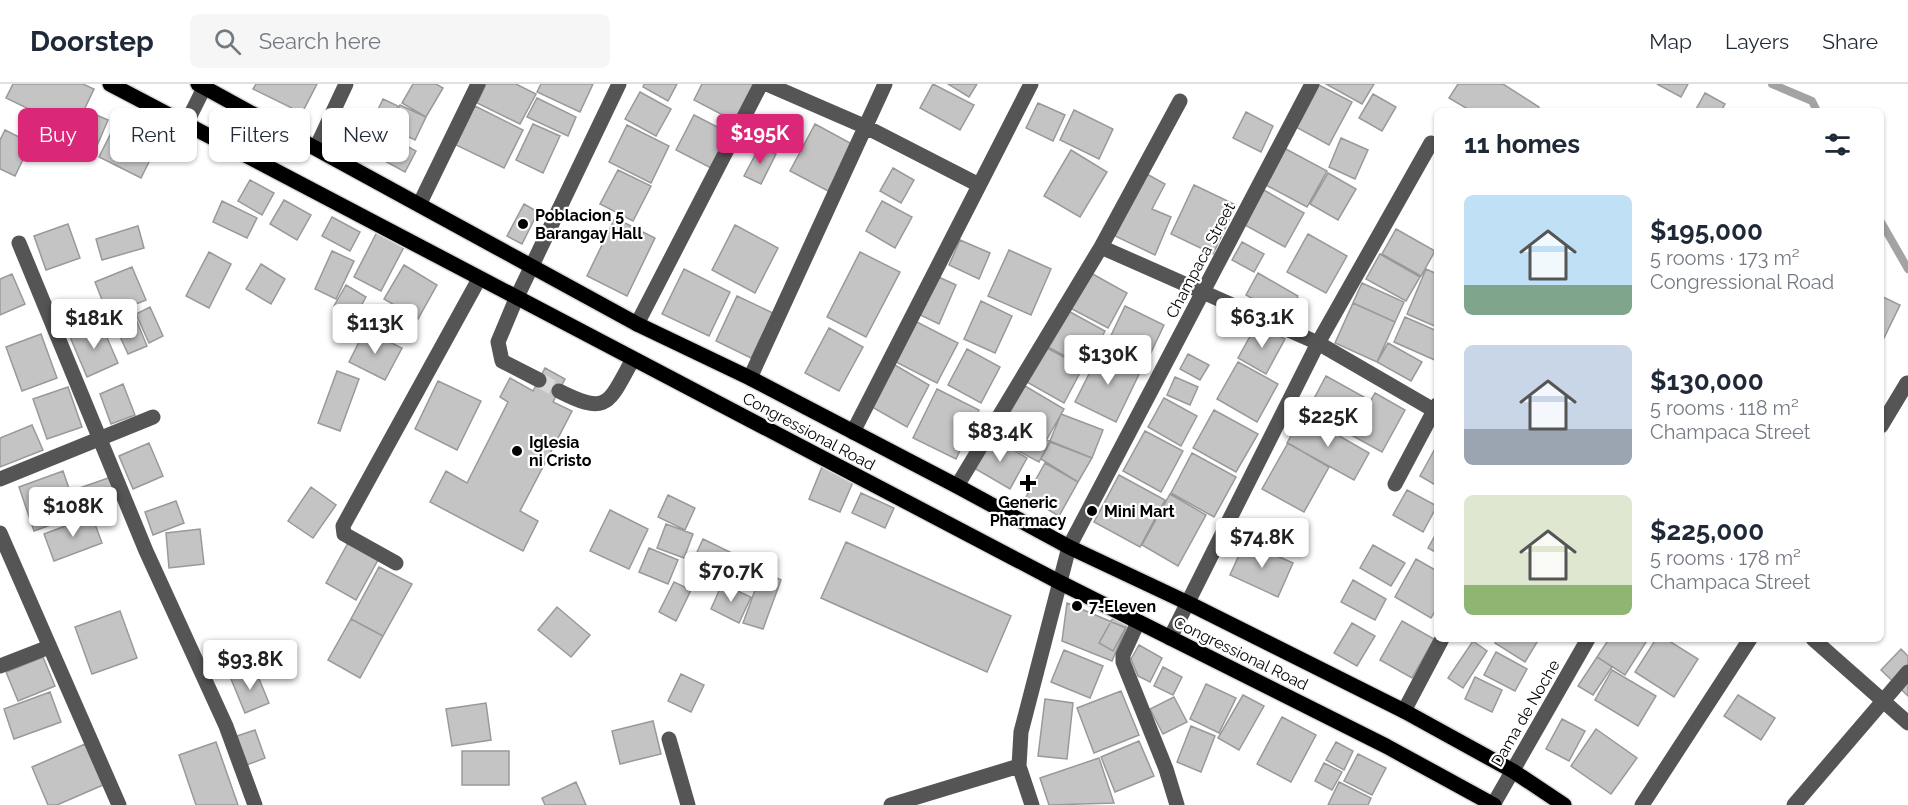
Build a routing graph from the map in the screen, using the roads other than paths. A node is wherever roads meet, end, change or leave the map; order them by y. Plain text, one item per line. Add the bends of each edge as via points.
1 (110, 84) edge
2 (346, 84) edge
3 (478, 84) edge
4 (620, 84) edge
5 (761, 84) edge
6 (767, 84) edge
7 (885, 84) edge
8 (1031, 84) edge
9 (1312, 84) edge
10 (202, 85) edge
11 (1180, 101) dead end
12 (156, 108) edge
13 (193, 108) edge
14 (866, 127) junction
15 (197, 130) edge
16 (1431, 143) dead end
17 (316, 148) junction
18 (979, 185) junction
19 (420, 203) junction
20 (19, 243) dead end
21 (1101, 247) junction
22 (533, 267) junction
23 (479, 279) junction
24 (1202, 293) junction
25 (516, 299) junction
26 (637, 324) junction
27 (1318, 343) junction
28 (633, 360) junction
29 (750, 378) junction
30 (539, 380) tunnel mouth
31 (1907, 383) edge
32 (559, 391) tunnel mouth
33 (1434, 408) edge
34 (1434, 413) edge
35 (153, 417) dead end
36 (1884, 421) edge
37 (853, 432) junction
38 (100, 437) junction
39 (0, 479) edge
40 (1395, 484) dead end
41 (957, 486) junction
42 (0, 532) edge
43 (1069, 548) junction
44 (396, 563) dead end
45 (1061, 583) junction
46 (1188, 603) junction
47 (1138, 622) junction
48 (1170, 638) junction
49 (1440, 642) edge
50 (1586, 642) edge
51 (1748, 642) edge
52 (1816, 642) edge
53 (49, 647) junction
54 (0, 666) edge
55 (1908, 672) edge
56 (1885, 701) junction
57 (1404, 711) junction
58 (1908, 723) edge
59 (669, 739) dead end
60 (1019, 766) junction
61 (1513, 771) junction
62 (896, 804) edge
63 (119, 805) edge
64 (255, 805) edge
65 (688, 805) edge
66 (1032, 805) edge
67 (1177, 805) edge
68 (1493, 805) edge
69 (1564, 805) edge
70 (1642, 805) edge
71 (1794, 805) edge

1 - 12 main road, Congressional Road
2 - 17 street
3 - 19 street
4 - 22 street
5 - 26 street
6 - 14 street
7 - 14 street
8 - 18 street
9 - 24 street, Champaca Street
10 - 13 street
10 - 17 main road, Congressional Road
11 - 21 street
14 - 18 street
14 - 29 street
15 - 23 main road, Congressional Road
16 - 27 street
17 - 19 main road, Congressional Road
18 - 37 street
19 - 22 main road, Congressional Road
20 - 38 street
21 - 24 street
21 - 41 street
22 - 25 street
22 - 26 main road, Congressional Road
23 - 25 main road, Congressional Road
23 - 44 street via 343,526 344,534
24 - 27 street
24 - 43 street, Champaca Street
25 - 28 main road, Congressional Road
25 - 30 street via 498,351 502,361
26 - 29 main road, Congressional Road
27 - 33 street
27 - 46 street
28 - 32 street via 607,400 596,406
28 - 45 main road, Congressional Road
29 - 37 main road, Congressional Road
31 - 36 street
34 - 40 street
35 - 38 street
37 - 41 main road, Congressional Road
38 - 39 street
38 - 64 street via 146,551 226,726
41 - 43 main road, Congressional Road
42 - 53 street
43 - 45 street, Champaca Street
43 - 46 main road, Congressional Road
45 - 47 main road, Congressional Road
45 - 60 street, Champaca Street via 1020,732
46 - 48 street
46 - 57 main road, Congressional Road
47 - 48 main road, Congressional Road
47 - 67 street via 1123,662
48 - 68 main road, Congressional Road via 1386,746
49 - 57 street
50 - 61 street, Dama de Noche
51 - 70 street
52 - 56 street
53 - 54 street
53 - 63 street
55 - 56 street
56 - 58 street
56 - 71 street
57 - 61 main road, Congressional Road
59 - 65 street
60 - 62 street
60 - 66 street
61 - 68 street, Dama de Noche
61 - 69 main road, Congressional Road

